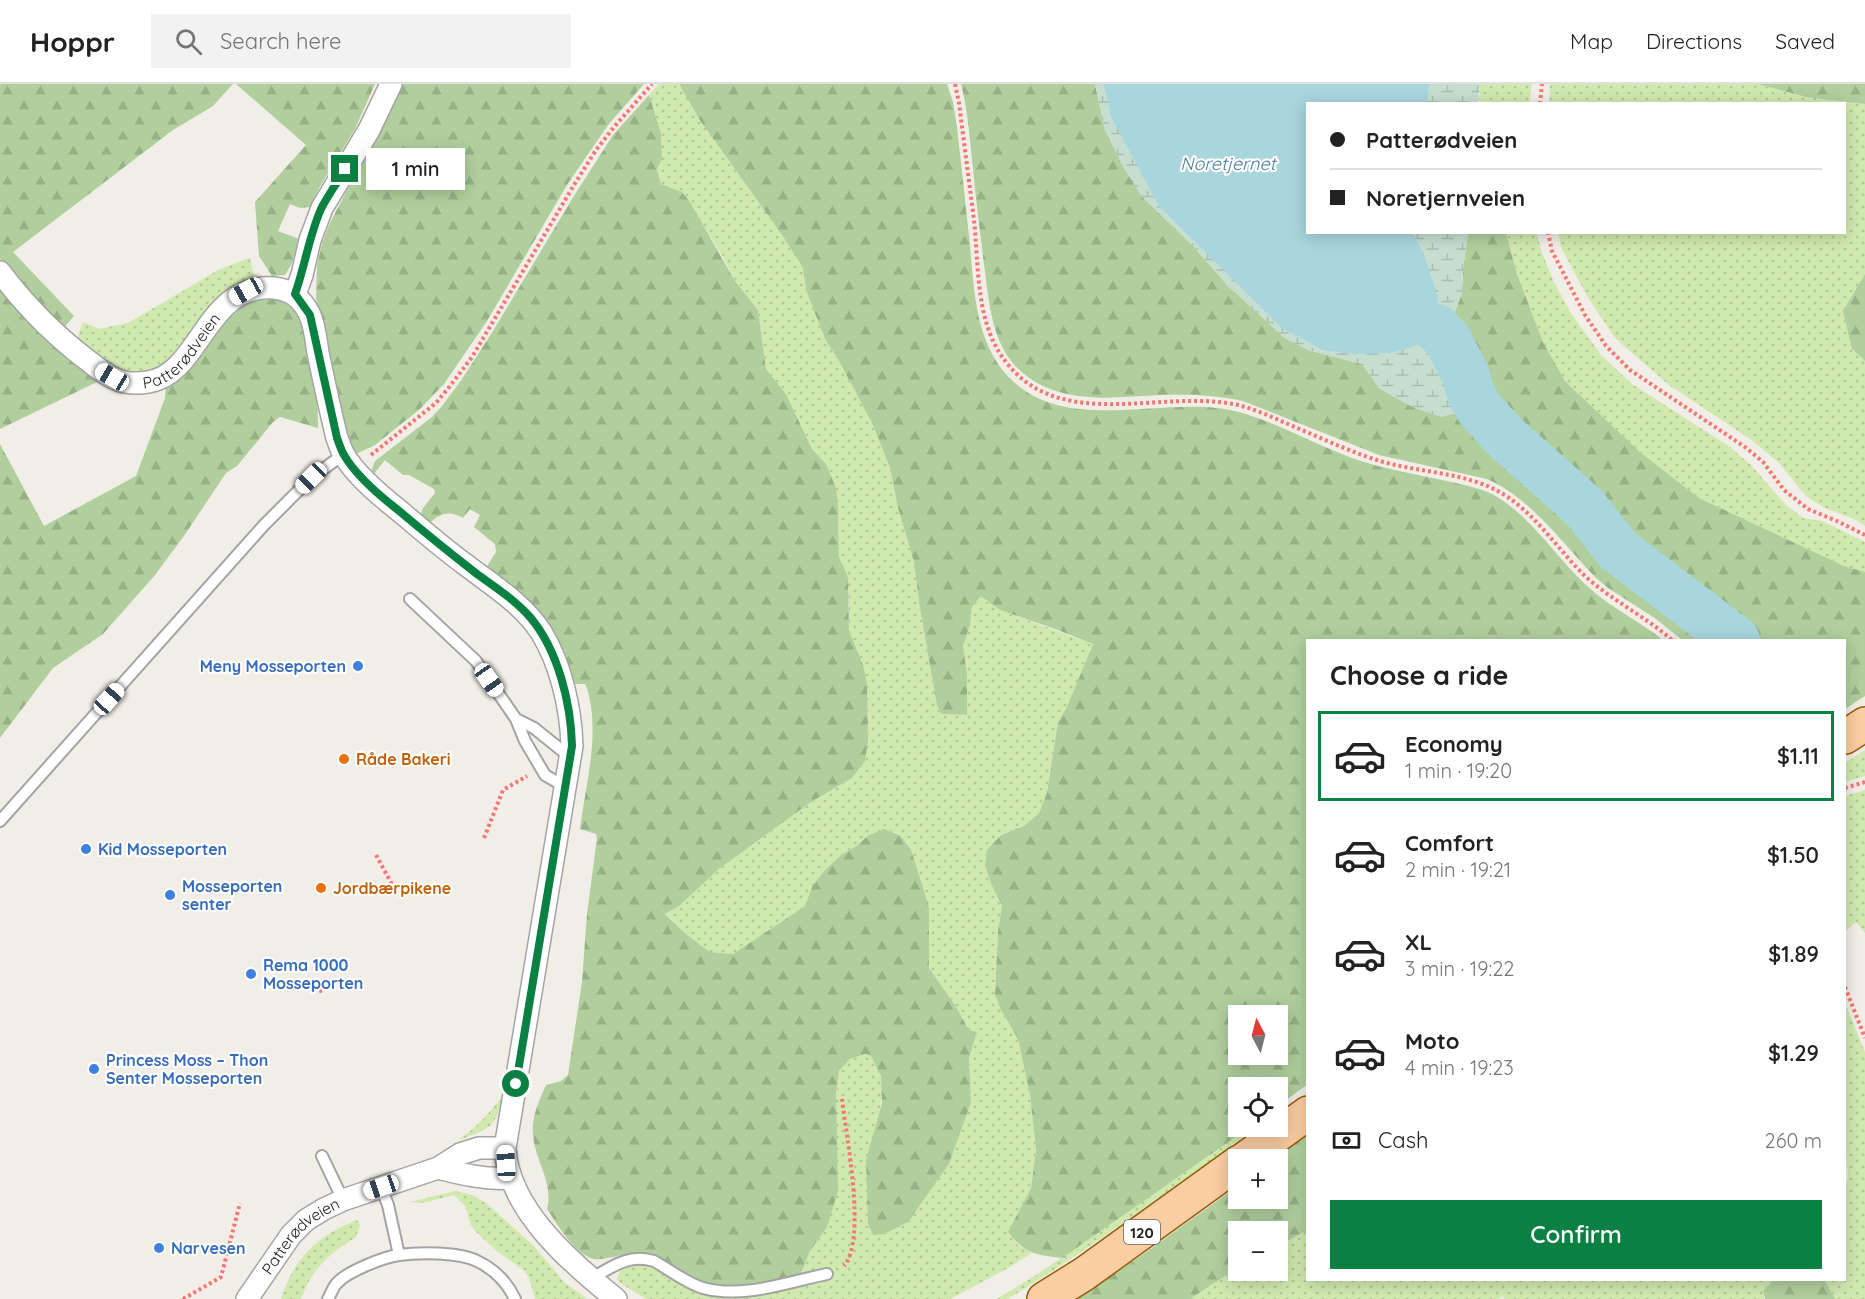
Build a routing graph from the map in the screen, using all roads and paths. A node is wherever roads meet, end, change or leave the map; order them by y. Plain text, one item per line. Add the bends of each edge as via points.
1 (391, 84) edge
2 (652, 84) edge
3 (955, 84) edge
4 (1542, 84) edge
5 (1540, 102) edge
6 (1548, 234) edge
7 (0, 272) edge
8 (295, 294) junction
9 (349, 462) junction
10 (1865, 535) edge
11 (410, 599) dead end
12 (1671, 639) edge
13 (516, 718) junction
14 (1865, 724) edge
15 (1846, 736) edge
16 (570, 757) junction
17 (524, 766) dead end
18 (1865, 782) edge
19 (565, 787) junction
20 (1846, 788) edge
21 (0, 821) edge
22 (484, 838) dead end
23 (376, 855) dead end
24 (394, 888) dead end
25 (278, 983) dead end
26 (1846, 990) edge
27 (322, 991) dead end
28 (1865, 1038) edge
29 (842, 1099) dead end
30 (1306, 1114) edge
31 (505, 1148) junction
32 (1258, 1149) edge
33 (322, 1156) dead end
34 (438, 1168) junction
35 (1228, 1170) edge
36 (510, 1178) junction
37 (381, 1187) junction
38 (343, 1200) junction
39 (240, 1203) dead end
40 (399, 1255) junction
41 (827, 1274) joint
42 (591, 1279) junction
43 (183, 1299) edge
44 (247, 1299) edge
45 (328, 1299) edge
46 (515, 1299) edge
47 (616, 1299) edge
48 (1044, 1299) edge

1 - 8 street via 369,130 322,208
2 - 9 path via 596,150 472,357 450,386 436,403
3 - 12 path via 982,298 995,347 1020,379 1039,391 1086,403 1197,401 1241,406 1383,461 1492,488 1518,504 1601,590
4 - 5 path
6 - 10 path via 1552,251 1585,315 1606,346 1630,370 1745,447 1763,462 1784,490 1808,509
7 - 8 street, Patterødveien via 30,310 63,342 101,371 124,382 150,382 172,370 222,309 246,291 276,288
8 - 9 street via 310,315 337,438
9 - 16 street via 390,504 513,601 541,632 568,706 572,727
9 - 21 lane via 311,478 264,525
11 - 13 lane via 476,661
13 - 16 lane
13 - 19 lane via 545,775
14 - 15 main road
16 - 19 street
17 - 22 path via 529,775 503,790
18 - 20 path
19 - 31 street
23 - 24 path
25 - 27 path
26 - 28 path
29 - 41 path via 855,1206 854,1230 849,1260 840,1270
30 - 32 main road
31 - 34 street, Patterødveien via 479,1148
31 - 36 street
33 - 38 lane
34 - 36 street
34 - 37 street, Patterødveien
35 - 48 main road, 120
36 - 42 street via 544,1232
37 - 38 street, Patterødveien
37 - 40 lane
38 - 44 street, Patterødveien via 306,1220 291,1235
39 - 43 path via 221,1277
40 - 45 lane via 357,1269 336,1283
40 - 46 lane via 453,1254 476,1260 499,1275
41 - 42 lane via 760,1288 722,1291 701,1287 654,1261 634,1258
42 - 47 street

